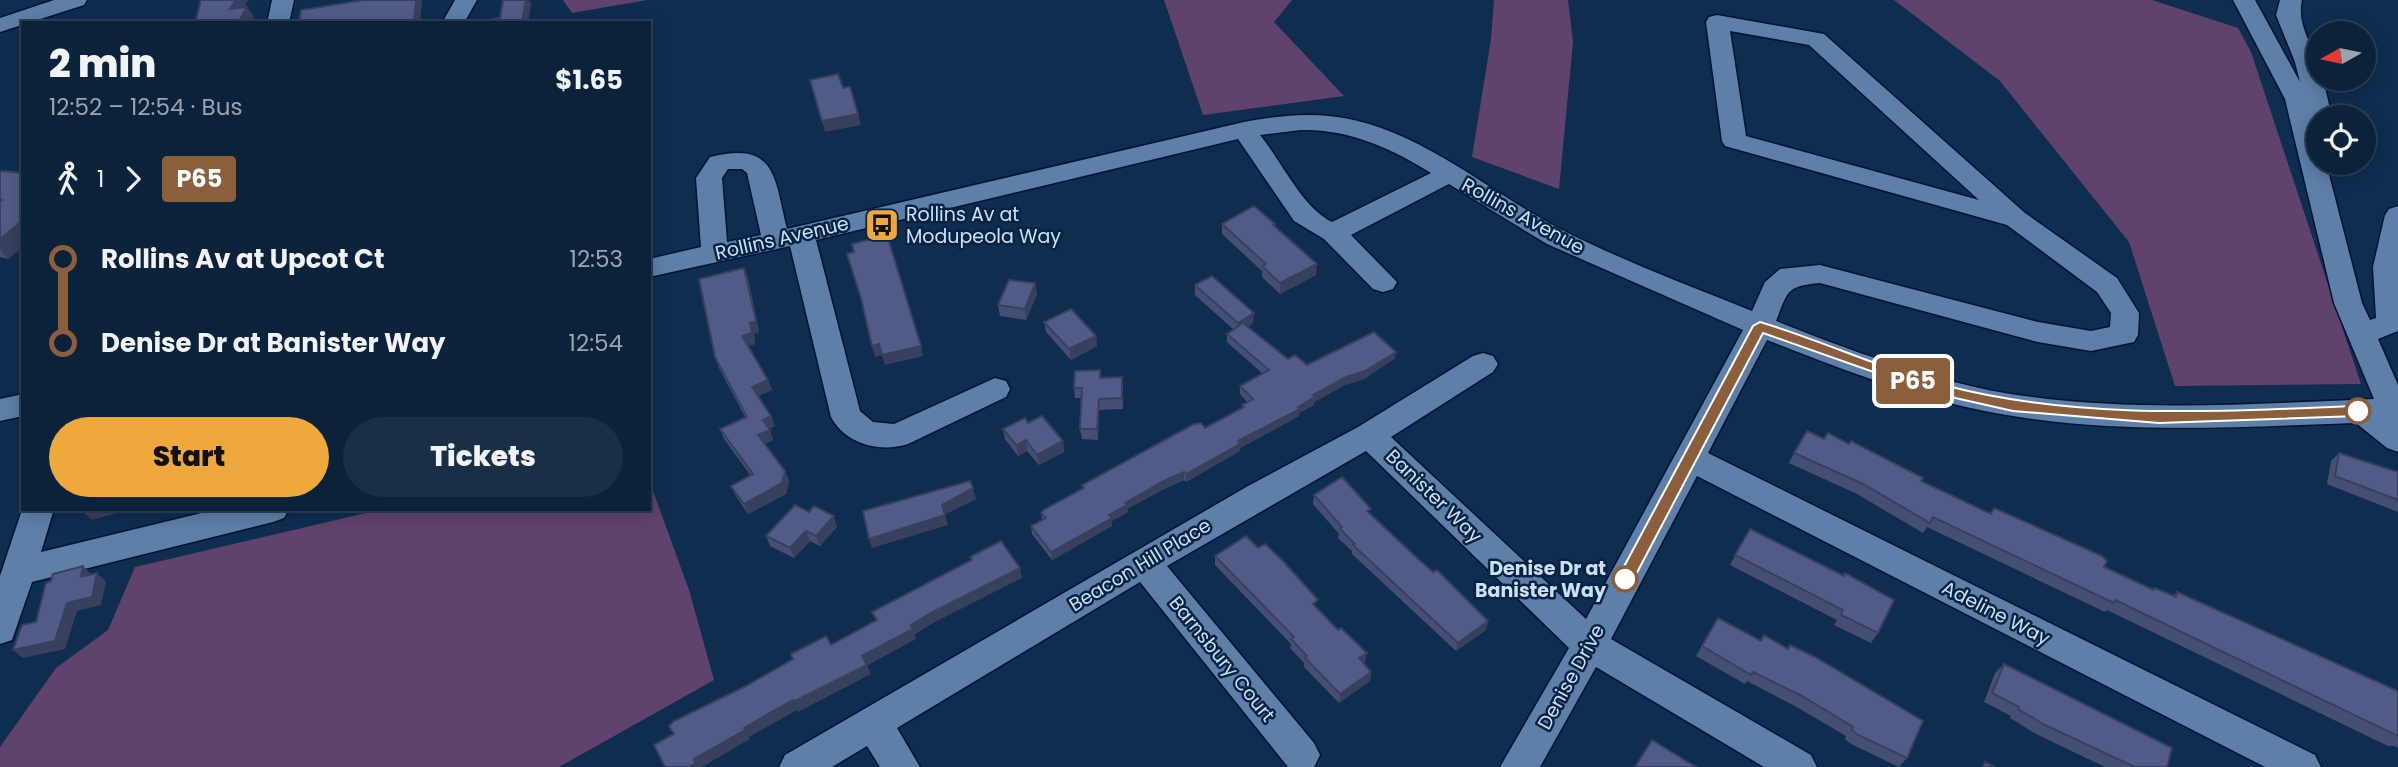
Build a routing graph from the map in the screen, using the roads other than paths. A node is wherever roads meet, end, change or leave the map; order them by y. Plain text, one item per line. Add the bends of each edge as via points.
1 (76, 0) edge
2 (283, 0) edge
3 (467, 0) edge
4 (2244, 0) edge
5 (2291, 0) edge
6 (278, 21) edge
7 (454, 21) edge
8 (0, 25) edge
9 (2316, 105) edge
10 (2306, 122) edge
11 (1244, 130) junction
12 (1449, 174) junction
13 (2327, 175) edge
14 (2398, 215) edge
15 (2016, 219) junction
16 (1333, 233) junction
17 (789, 238) junction
18 (715, 254) junction
19 (651, 268) edge
20 (1383, 282) dead end
21 (1760, 326) junction
22 (2359, 332) junction
23 (1483, 364) dead end
24 (995, 388) dead end
25 (21, 405) edge
26 (0, 410) edge
27 (2396, 410) edge
28 (2362, 411) junction
29 (1369, 435) junction
30 (2398, 440) edge
31 (1690, 458) junction
32 (37, 511) edge
33 (265, 511) edge
34 (1144, 563) junction
35 (19, 571) junction
36 (0, 629) edge
37 (1590, 645) junction
38 (874, 724) junction
39 (1301, 755) dead end
40 (798, 767) edge
41 (901, 767) edge
42 (1519, 767) edge
43 (1798, 767) edge
44 (2302, 767) edge

1 - 8 street
2 - 6 street
3 - 7 street
4 - 10 street
5 - 9 street via 2287,15 2307,62
11 - 12 street, Rollins Avenue via 1303,121 1337,123 1393,141
11 - 16 street via 1304,217
11 - 17 street, Rollins Avenue
12 - 16 street
12 - 21 street, Rollins Avenue via 1555,238
13 - 22 street via 2348,303
14 - 22 street via 2387,267 2391,322
15 - 15 street via 1734,141 1717,22 1816,38
15 - 21 street, Denise Drive via 2107,285 2125,313 2124,335 2091,341 2038,332 1820,274 1790,276 1775,289
16 - 20 street
17 - 18 street, Rollins Avenue
17 - 18 street via 759,170 748,161 729,160 719,163 709,178
17 - 24 street via 846,417 865,433 897,436
18 - 19 street, Rollins Avenue
21 - 28 street, Rollins Avenue via 1938,389 2013,405 2141,418
21 - 31 street, Denise Drive
22 - 27 street
23 - 29 street, Beacon Hill Place
25 - 26 street
27 - 28 street, Rollins Avenue
28 - 30 street
29 - 34 street, Beacon Hill Place
29 - 37 street, Banister Way
31 - 37 street, Denise Drive
31 - 44 street, Adeline Way
32 - 35 street
33 - 35 street
34 - 38 street, Beacon Hill Place
34 - 39 street, Barnsbury Court
35 - 36 street
37 - 42 street, Denise Drive
37 - 43 street, Banister Way
38 - 40 street, Beacon Hill Place
38 - 41 street

